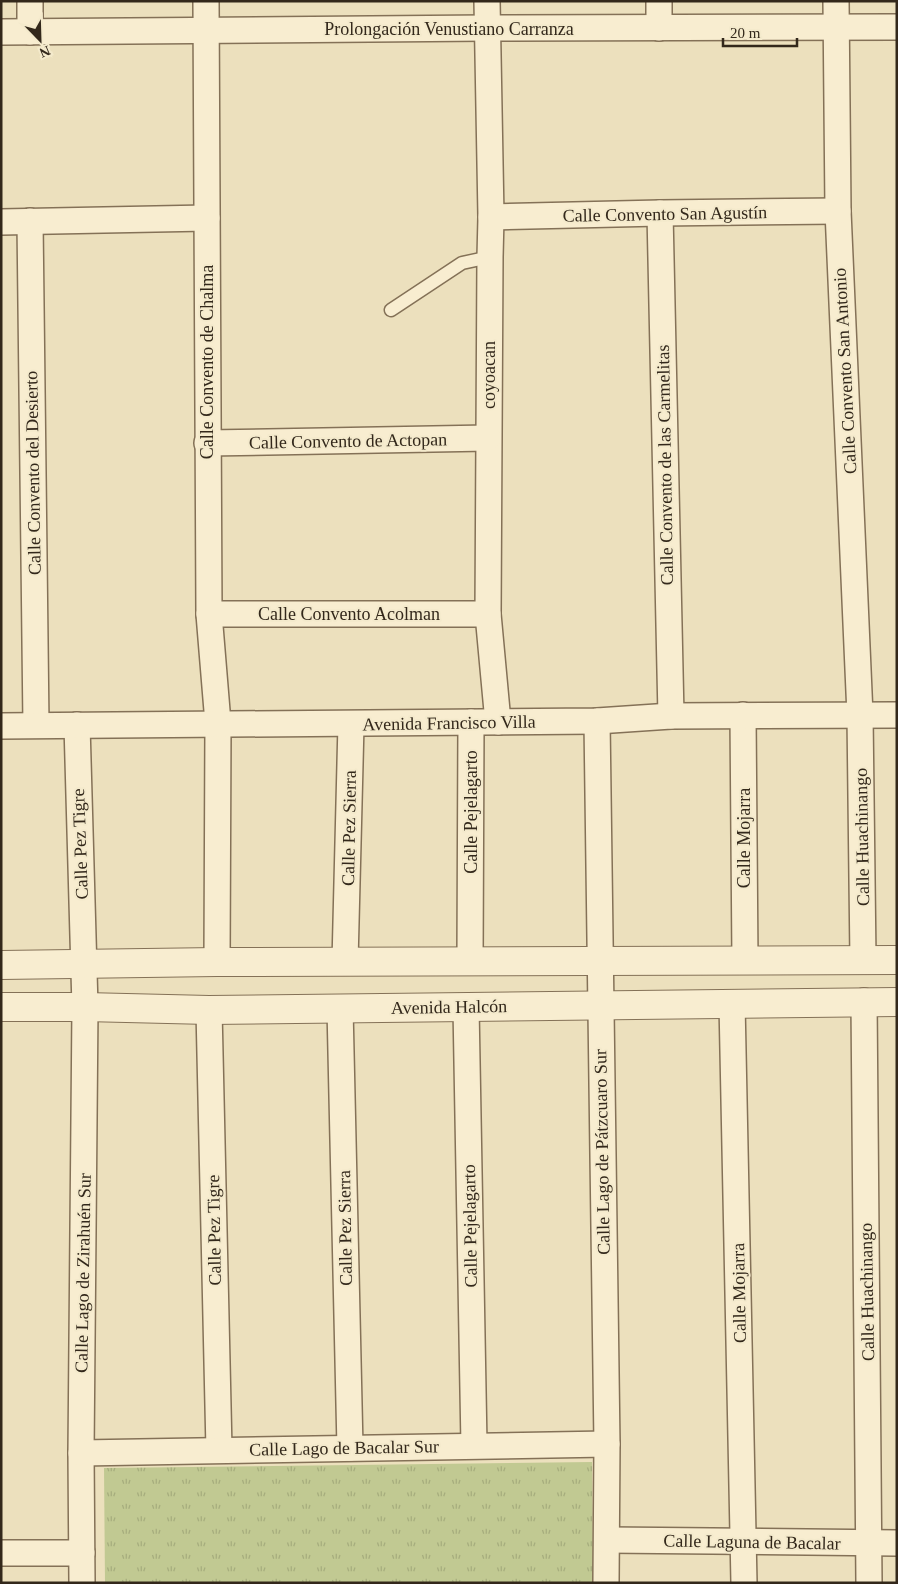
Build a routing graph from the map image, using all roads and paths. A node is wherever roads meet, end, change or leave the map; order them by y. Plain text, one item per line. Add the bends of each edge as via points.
1 (30, 1) edge
2 (206, 1) edge
3 (487, 1) edge
4 (659, 1) edge
5 (836, 1) edge
6 (836, 27) junction
7 (897, 27) edge
8 (487, 28) junction
9 (659, 28) junction
10 (1, 32) edge
11 (30, 32) junction
12 (207, 32) junction
13 (838, 212) junction
14 (660, 213) junction
15 (491, 217) junction
16 (207, 218) junction
17 (30, 221) junction
18 (1, 222) edge
19 (490, 257) junction
20 (391, 310) dead end
21 (488, 438) junction
22 (207, 443) junction
23 (209, 614) junction
24 (488, 614) junction
25 (743, 715) junction
26 (860, 715) junction
27 (897, 715) edge
28 (671, 716) junction
29 (597, 721) junction
30 (471, 722) junction
31 (498, 722) junction
32 (218, 723) junction
33 (351, 724) junction
34 (36, 725) junction
35 (1, 726) edge
36 (77, 726) junction
37 (863, 960) junction
38 (897, 960) edge
39 (601, 961) junction
40 (745, 961) junction
41 (217, 962) junction
42 (345, 962) junction
43 (470, 962) junction
44 (84, 963) junction
45 (1, 965) edge
46 (864, 1001) junction
47 (897, 1002) edge
48 (732, 1003) junction
49 (600, 1005) junction
50 (1, 1007) edge
51 (85, 1007) junction
52 (466, 1007) junction
53 (340, 1008) junction
54 (209, 1010) junction
55 (607, 1444) junction
56 (474, 1445) junction
57 (350, 1448) junction
58 (219, 1450) junction
59 (81, 1453) junction
60 (607, 1540) junction
61 (744, 1541) junction
62 (897, 1543) edge
63 (870, 1544) junction
64 (1, 1553) edge
65 (82, 1553) junction
66 (82, 1583) edge
67 (606, 1583) edge
68 (744, 1583) edge
69 (870, 1583) edge

1 - 11 street
2 - 12 street, Calle Convento de Chalma
3 - 8 street, coyoacan
4 - 9 street
5 - 6 street, Calle Convento San Antonio
6 - 7 street, Prolongación Venustiano Carranza
6 - 9 street, Prolongación Venustiano Carranza
6 - 13 street, Calle Convento San Antonio
8 - 9 street, Prolongación Venustiano Carranza
8 - 12 street, Prolongación Venustiano Carranza
8 - 15 street, coyoacan
10 - 11 street, Prolongación Venustiano Carranza
11 - 12 street, Prolongación Venustiano Carranza
12 - 16 street, Calle Convento de Chalma
13 - 14 street, Calle Convento San Agustín
13 - 26 street, Calle Convento San Antonio
14 - 15 street, Calle Convento San Agustín
14 - 28 street, Calle Convento de las Carmelitas
15 - 19 street, coyoacan
16 - 17 street
16 - 22 street, Calle Convento de Chalma
17 - 18 street
17 - 34 street, Calle Convento del Desierto
19 - 20 lane via 462,263
19 - 21 street, coyoacan
21 - 22 street, Calle Convento de Actopan
21 - 24 street, coyoacan
22 - 23 street, Calle Convento de Chalma
23 - 24 street, Calle Convento Acolman
23 - 32 street, Calle Convento de Chalma
24 - 31 street, coyoacan
25 - 26 street, Avenida Francisco Villa
25 - 28 street, Avenida Francisco Villa
25 - 40 street, Calle Mojarra
26 - 27 street, Avenida Francisco Villa
26 - 37 street, Calle Huachinango
28 - 29 street, Avenida Francisco Villa
29 - 31 street, Avenida Francisco Villa
29 - 39 street, Calle Lago de Pátzcuaro Sur
30 - 31 street, Avenida Francisco Villa
30 - 33 street, Avenida Francisco Villa
30 - 43 street, Calle Pejelagarto
32 - 33 street, Avenida Francisco Villa
32 - 36 street, Avenida Francisco Villa
32 - 41 street
33 - 42 street, Calle Pez Sierra
34 - 35 street, Avenida Francisco Villa
34 - 36 street, Avenida Francisco Villa
36 - 44 street, Calle Pez Tigre
37 - 38 street
37 - 40 street
39 - 40 street
39 - 43 street
39 - 49 street, Calle Lago de Pátzcuaro Sur
41 - 42 street
41 - 44 street
42 - 43 street
44 - 45 street
44 - 51 street, Calle Lago de Zirahuén Sur
46 - 47 street, Avenida Halcón
46 - 48 street, Avenida Halcón
46 - 63 street, Calle Huachinango
48 - 49 street, Avenida Halcón
48 - 61 street, Calle Mojarra
49 - 52 street, Avenida Halcón
49 - 55 street, Calle Lago de Pátzcuaro Sur
50 - 51 street, Avenida Halcón
51 - 54 street, Avenida Halcón
51 - 59 street, Calle Lago de Zirahuén Sur
52 - 53 street, Avenida Halcón
52 - 56 street, Calle Pejelagarto
53 - 54 street, Avenida Halcón
53 - 57 street, Calle Pez Sierra
54 - 58 street, Calle Pez Tigre
55 - 56 street, Calle Lago de Bacalar Sur
55 - 60 street, Calle Lago de Pátzcuaro Sur
56 - 57 street, Calle Lago de Bacalar Sur
57 - 58 street, Calle Lago de Bacalar Sur
58 - 59 street, Calle Lago de Bacalar Sur
59 - 65 street, Calle Lago de Zirahuén Sur
60 - 61 street, Calle Laguna de Bacalar
60 - 67 street, Calle Lago de Pátzcuaro Sur
61 - 63 street, Calle Laguna de Bacalar
61 - 68 street, Calle Mojarra
62 - 63 street, Calle Laguna de Bacalar
63 - 69 street, Calle Huachinango
64 - 65 street
65 - 66 street, Calle Lago de Zirahuén Sur

